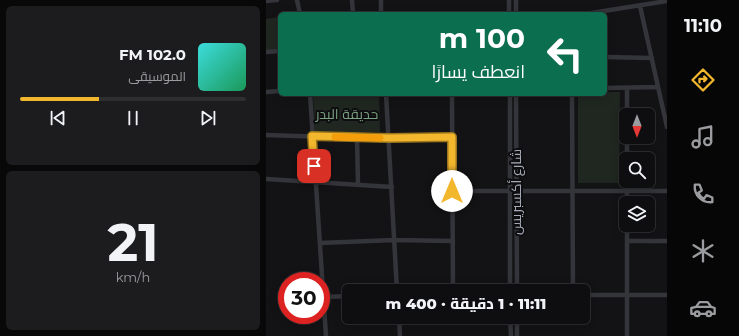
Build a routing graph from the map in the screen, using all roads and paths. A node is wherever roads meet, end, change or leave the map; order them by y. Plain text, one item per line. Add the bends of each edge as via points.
1 (277, 0) edge
2 (297, 0) edge
3 (352, 0) edge
4 (381, 0) edge
5 (509, 0) edge
6 (516, 0) edge
7 (266, 1) edge
8 (667, 1) edge
9 (640, 6) junction
10 (300, 12) edge
11 (353, 12) edge
12 (381, 12) edge
13 (509, 12) edge
14 (516, 12) edge
15 (599, 12) edge
16 (278, 51) edge
17 (266, 52) edge
18 (607, 57) edge
19 (652, 58) junction
20 (658, 87) junction
21 (607, 88) edge
22 (626, 88) junction
23 (278, 91) edge
24 (266, 92) edge
25 (310, 96) edge
26 (386, 96) edge
27 (452, 96) edge
28 (510, 96) edge
29 (516, 96) edge
30 (572, 96) edge
31 (626, 108) edge
32 (667, 126) edge
33 (266, 135) edge
34 (312, 136) junction
35 (357, 137) junction
36 (452, 137) junction
37 (389, 138) junction
38 (266, 179) edge
39 (316, 181) junction
40 (358, 184) junction
41 (392, 187) junction
42 (452, 191) junction
43 (510, 191) junction
44 (516, 191) junction
45 (573, 191) junction
46 (626, 191) junction
47 (667, 191) edge
48 (626, 196) edge
49 (626, 232) edge
50 (394, 240) junction
51 (453, 241) junction
52 (626, 241) junction
53 (667, 241) edge
54 (320, 243) junction
55 (322, 272) edge
56 (397, 284) edge
57 (453, 284) edge
58 (510, 284) edge
59 (517, 284) edge
60 (573, 284) edge
61 (590, 295) edge
62 (627, 295) junction
63 (667, 295) edge
64 (342, 296) edge
65 (330, 297) edge
66 (325, 324) edge
67 (399, 324) edge
68 (510, 324) edge
69 (517, 324) edge
70 (326, 336) edge
71 (400, 336) edge
72 (511, 336) edge
73 (517, 336) edge
74 (627, 336) edge

1 - 7 street
2 - 10 street
3 - 11 street
4 - 12 street
5 - 13 street
6 - 14 street
8 - 9 street
9 - 15 street
9 - 19 street
16 - 17 street
18 - 19 street
19 - 20 street
20 - 22 street
20 - 32 street
21 - 22 street
22 - 31 street
23 - 24 street
25 - 34 street
26 - 37 street
27 - 36 street
28 - 43 street
29 - 44 street, شارع أكسبريس
30 - 45 street
33 - 34 street
34 - 35 street
34 - 39 street
35 - 37 street
35 - 40 street
36 - 37 street
36 - 42 street
37 - 41 street
38 - 39 street
39 - 40 street
39 - 54 street
40 - 41 street
41 - 50 street
42 - 43 street
42 - 51 street
43 - 58 street
44 - 45 street
44 - 59 street, شارع أكسبريس
45 - 46 street
45 - 60 street
46 - 47 street
46 - 48 street
49 - 52 street
50 - 51 street
50 - 54 street
50 - 56 street
51 - 57 street
52 - 53 street
52 - 62 street
54 - 55 street
61 - 62 street
62 - 63 street
62 - 74 street
64 - 65 street
66 - 70 street
67 - 71 street
68 - 72 street
69 - 73 street

